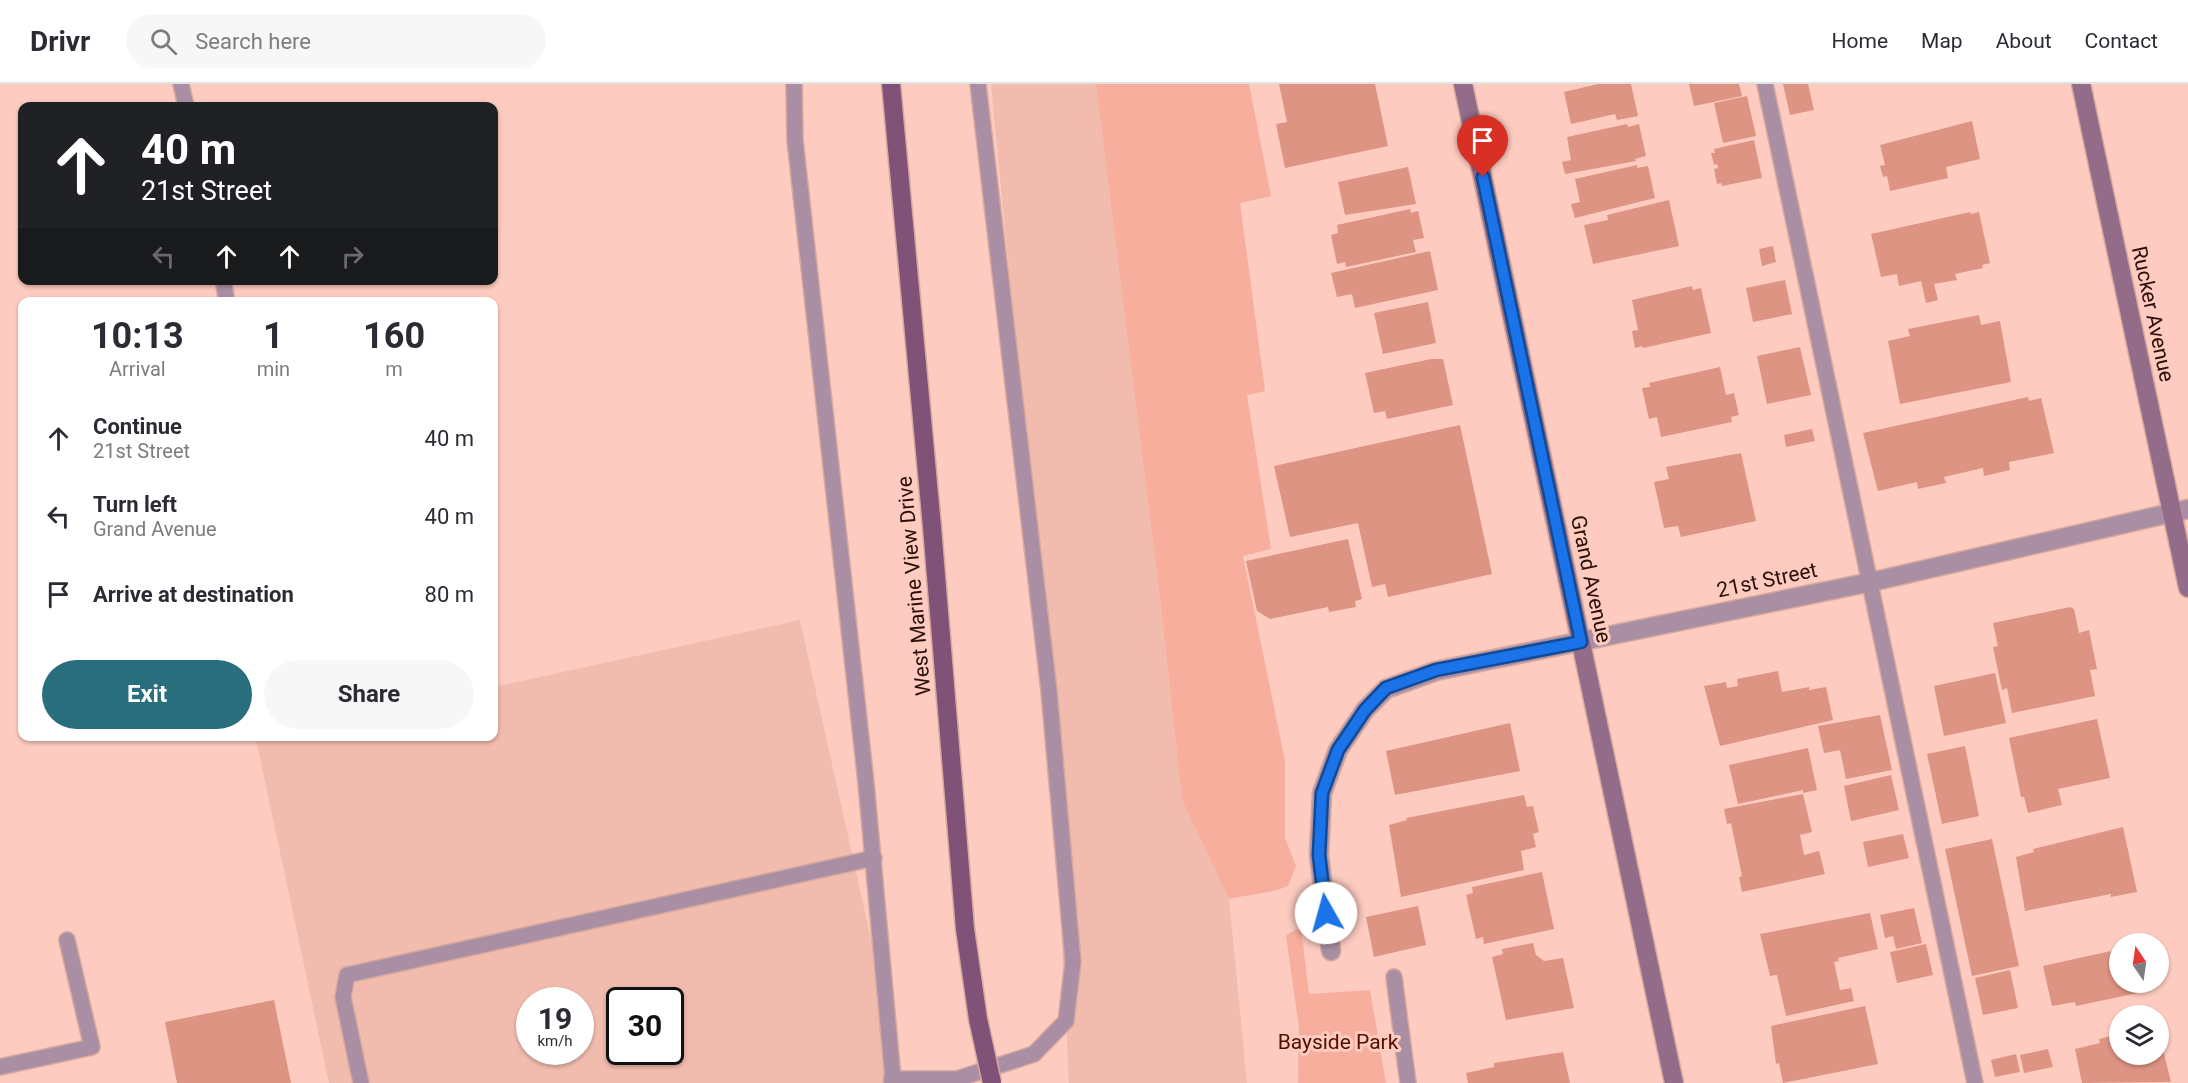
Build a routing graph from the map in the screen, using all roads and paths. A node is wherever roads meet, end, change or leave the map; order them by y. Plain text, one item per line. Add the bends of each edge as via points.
1 (182, 84) edge
2 (794, 84) edge
3 (891, 84) edge
4 (978, 84) edge
5 (1463, 84) edge
6 (1765, 84) edge
7 (2080, 84) edge
8 (185, 102) edge
9 (2180, 511) edge
10 (1871, 582) junction
11 (2188, 588) edge
12 (1581, 642) junction
13 (874, 858) junction
14 (67, 940) dead end
15 (1331, 951) dead end
16 (1394, 977) dead end
17 (0, 1067) edge
18 (893, 1081) edge
19 (361, 1083) edge
20 (992, 1083) edge
21 (1408, 1083) edge
22 (1674, 1083) edge
23 (1975, 1083) edge

1 - 8 lane
2 - 13 lane via 795,140
3 - 20 main road, West Marine View Drive, bridge via 965,929
4 - 18 lane via 1049,691 1073,962 1066,1021 1034,1054 957,1079
5 - 12 street, Grand Avenue
6 - 10 lane
7 - 9 street, Rucker Avenue
9 - 10 street, 21st Street
9 - 11 street, Rucker Avenue
10 - 12 street, 21st Street
10 - 23 lane
12 - 15 street, 21st Street via 1436,670 1386,688 1365,710 1338,750 1322,793 1319,855
12 - 22 street, Grand Avenue
13 - 18 lane
13 - 19 lane via 347,975 343,997
14 - 17 lane via 93,1047
16 - 21 lane

